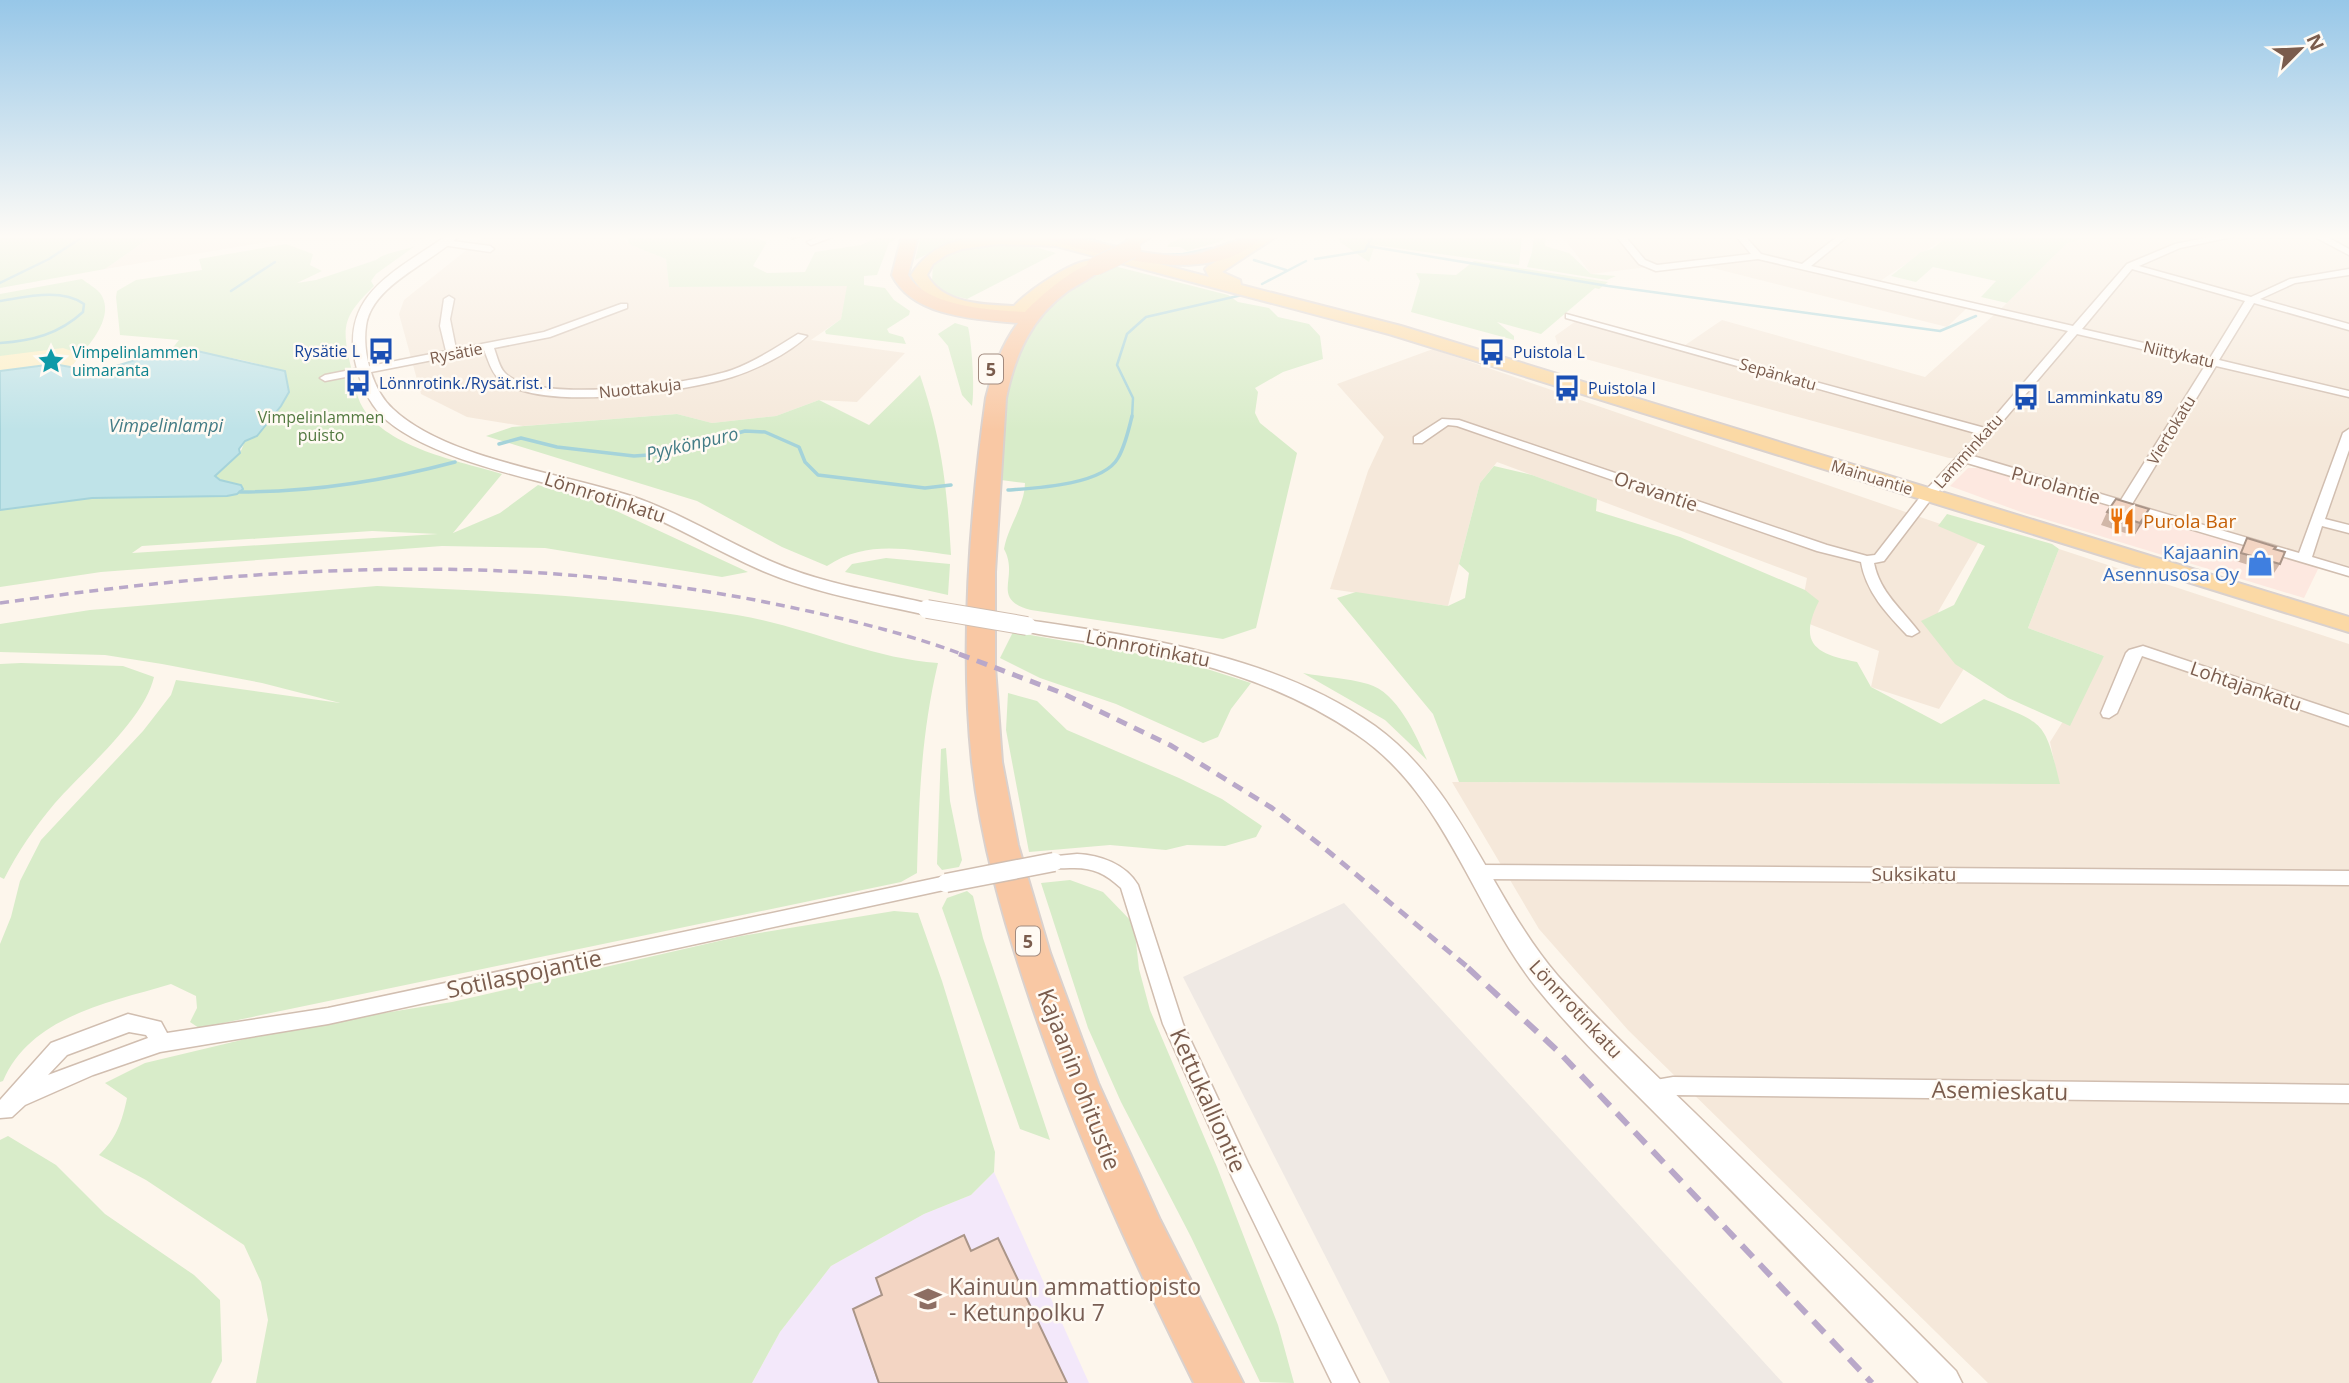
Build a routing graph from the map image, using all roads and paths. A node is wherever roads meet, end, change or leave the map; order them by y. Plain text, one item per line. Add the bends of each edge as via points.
1 (2251, 300) edge
2 (374, 301) edge
3 (448, 301) edge
4 (932, 301) edge
5 (954, 301) edge
6 (1043, 301) edge
7 (1281, 301) edge
8 (1293, 301) edge
9 (1950, 301) edge
10 (2100, 301) edge
11 (2253, 301) edge
12 (624, 306) dead end
13 (1023, 315) junction
14 (1570, 316) dead end
15 (2349, 327) edge
16 (1395, 330) junction
17 (2074, 330) junction
18 (803, 336) dead end
19 (488, 347) junction
20 (452, 354) junction
21 (2211, 362) junction
22 (365, 370) junction
23 (325, 378) dead end
24 (2349, 394) edge
25 (1986, 432) junction
26 (2349, 433) edge
27 (1419, 440) dead end
28 (1965, 458) junction
29 (2344, 464) edge
30 (1928, 495) junction
31 (2125, 505) junction
32 (2317, 520) junction
33 (2349, 529) edge
34 (2304, 559) junction
35 (1867, 560) junction
36 (2349, 572) edge
37 (2349, 625) edge
38 (1912, 632) dead end
39 (2109, 713) dead end
40 (2349, 721) edge
41 (1054, 862) joint
42 (1478, 872) junction
43 (2349, 878) edge
44 (160, 1043) junction
45 (1652, 1089) junction
46 (2349, 1094) edge
47 (1219, 1383) edge
48 (1346, 1383) edge
49 (1944, 1383) edge

1 - 21 street, Viertokatu
2 - 22 street, Lönnrotinkatu via 362,315 359,335
3 - 20 street via 445,331
4 - 13 highway via 950,307
5 - 13 main road
6 - 13 highway, 5
7 - 16 main road, Mainuantie
8 - 16 main road, Mainuantie
9 - 17 street, Niittykatu
10 - 17 street, Lamminkatu
11 - 15 street
12 - 19 street, Rysätie via 553,333
13 - 47 highway, Kajaanin ohitustie / 5 via 998,346 990,374 992,427 980,668 988,766 1023,927 1075,1074 1147,1237
14 - 25 street, Sepänkatu
16 - 30 main road, Mainuantie
17 - 21 street, Niittykatu
17 - 25 street, Lamminkatu
18 - 19 street, Nuottakuja via 721,377 594,393 539,391 517,384 503,377
19 - 20 street, Rysätie
20 - 22 street, Rysätie
21 - 24 street, Niittykatu
21 - 31 street, Viertokatu
22 - 23 street, Rysätie
22 - 42 street, Lönnrotinkatu, bridge via 368,385 389,414 429,438 659,513 771,568 927,609 1196,655 1273,679 1336,710 1400,759 1443,812
25 - 28 street, Lamminkatu
26 - 29 street
27 - 35 street, Oravantie via 1446,421 1459,423
28 - 30 street, Lamminkatu
28 - 31 street, Purolantie
29 - 32 street
30 - 35 street, Lamminkatu via 1879,558
30 - 37 main road, Mainuantie
31 - 34 street, Purolantie
32 - 33 street
32 - 34 street
34 - 36 street, Purolantie
35 - 38 street via 1874,583 1892,612
39 - 40 street, Lohtajankatu via 2134,653 2143,650
41 - 44 street, Sotilaspojantie, bridge via 328,1016
41 - 48 street, Kettukalliontie via 1096,862 1114,870 1129,885 1174,1024 1240,1170
42 - 43 street, Suksikatu
42 - 45 street, Lönnrotinkatu via 1523,952
44 - 44 street, Sotilaspojantie via 154,1028 128,1023 87,1037 58,1049 10,1104 86,1068
45 - 46 street, Asemieskatu
45 - 49 street, Lönnrotinkatu

